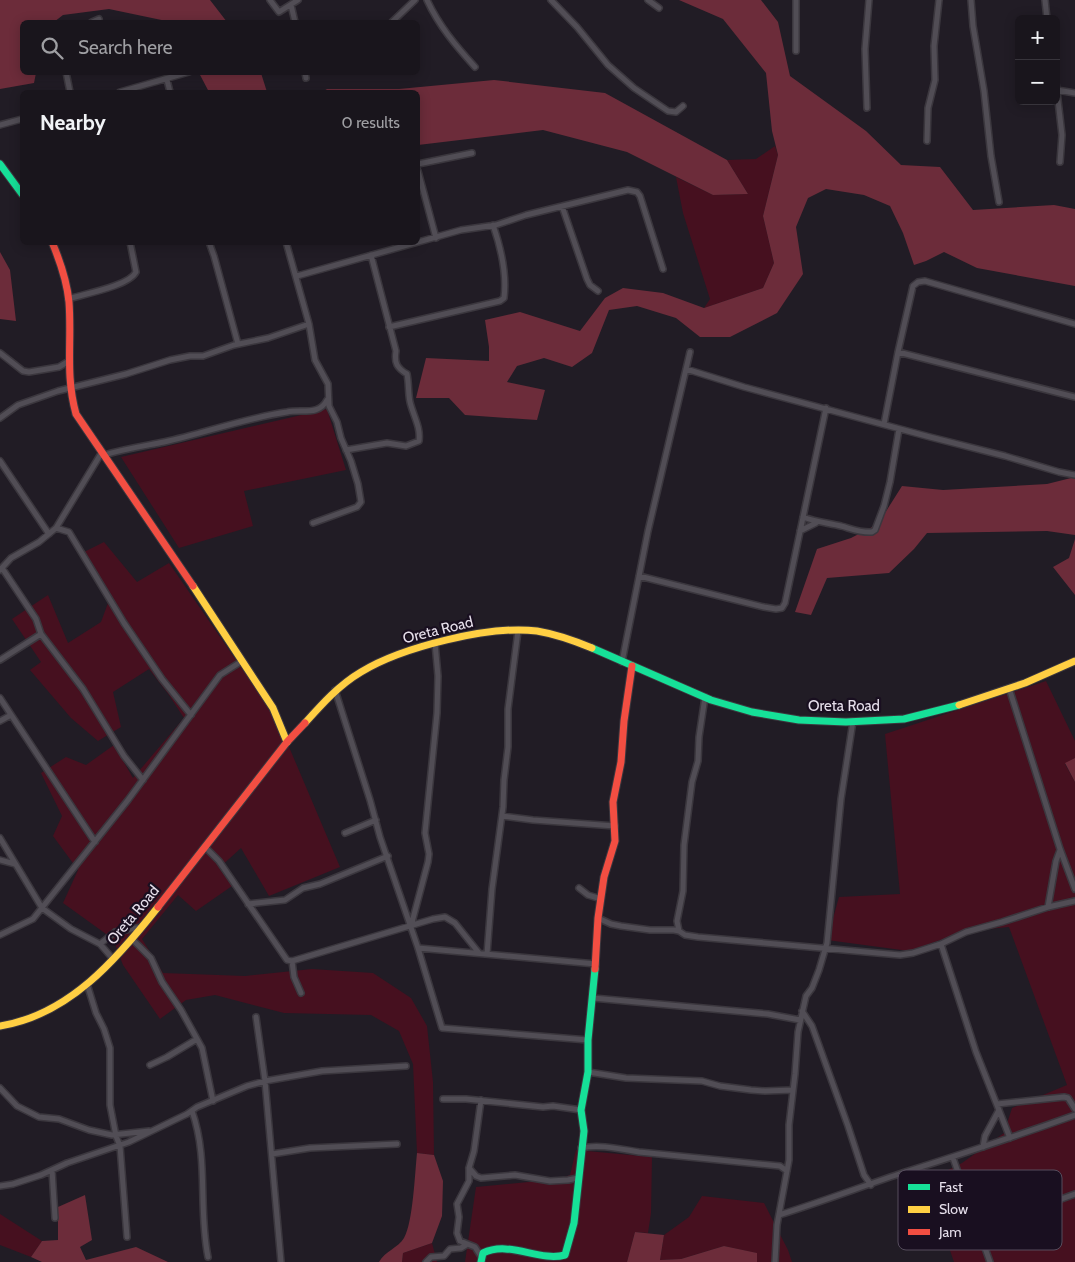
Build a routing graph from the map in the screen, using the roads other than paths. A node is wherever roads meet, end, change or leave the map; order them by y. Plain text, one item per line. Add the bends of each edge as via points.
1 (270, 0) edge
2 (298, 0) edge
3 (415, 0) edge
4 (427, 0) edge
5 (551, 0) edge
6 (648, 0) edge
7 (796, 0) edge
8 (869, 0) edge
9 (939, 0) edge
10 (971, 0) edge
11 (1045, 0) edge
12 (291, 5) junction
13 (660, 8) dead end
14 (1047, 15) edge
15 (295, 20) edge
16 (394, 20) edge
17 (796, 51) dead end
18 (475, 67) dead end
19 (67, 75) edge
20 (181, 75) edge
21 (167, 80) junction
22 (70, 90) edge
23 (128, 90) edge
24 (170, 90) edge
25 (1060, 90) edge
26 (1075, 92) edge
27 (1059, 105) edge
28 (683, 106) dead end
29 (867, 108) dead end
30 (20, 120) edge
31 (0, 125) edge
32 (927, 141) dead end
33 (472, 153) dead end
34 (1060, 162) dead end
35 (0, 164) edge
36 (420, 164) edge
37 (420, 178) edge
38 (20, 191) edge
39 (999, 202) dead end
40 (562, 206) junction
41 (494, 225) junction
42 (436, 238) junction
43 (420, 242) edge
44 (53, 245) edge
45 (131, 245) edge
46 (210, 245) edge
47 (287, 245) edge
48 (409, 245) edge
49 (371, 255) junction
50 (663, 269) dead end
51 (297, 276) junction
52 (598, 291) dead end
53 (68, 299) junction
54 (309, 324) junction
55 (1075, 324) edge
56 (389, 327) junction
57 (238, 344) junction
58 (690, 352) dead end
59 (898, 352) junction
60 (0, 353) edge
61 (68, 361) junction
62 (686, 369) junction
63 (70, 389) junction
64 (1075, 397) edge
65 (328, 399) junction
66 (826, 408) junction
67 (0, 418) edge
68 (884, 424) junction
69 (899, 429) junction
70 (346, 450) junction
71 (103, 453) junction
72 (0, 461) edge
73 (1075, 475) edge
74 (803, 517) junction
75 (313, 522) dead end
76 (816, 523) junction
77 (56, 528) junction
78 (800, 531) junction
79 (49, 534) junction
80 (1, 569) edge
81 (639, 576) junction
82 (518, 631) junction
83 (41, 634) junction
84 (435, 643) junction
85 (0, 660) edge
86 (242, 661) junction
87 (1075, 661) edge
88 (622, 662) junction
89 (632, 666) junction
90 (1009, 688) junction
91 (335, 690) junction
92 (705, 697) junction
93 (0, 698) edge
94 (11, 715) junction
95 (191, 715) junction
96 (0, 721) edge
97 (853, 722) junction
98 (287, 742) junction
99 (143, 780) junction
100 (502, 816) junction
101 (376, 820) junction
102 (615, 826) junction
103 (345, 833) dead end
104 (0, 838) edge
105 (95, 842) junction
106 (205, 847) junction
107 (1060, 849) junction
108 (388, 856) junction
109 (0, 860) edge
110 (16, 864) junction
111 (1066, 864) junction
112 (1055, 867) junction
113 (579, 888) dead end
114 (1075, 889) edge
115 (600, 898) junction
116 (1075, 901) edge
117 (248, 904) junction
118 (1048, 907) junction
119 (42, 908) junction
120 (598, 918) junction
121 (142, 926) junction
122 (411, 927) junction
123 (679, 931) junction
124 (0, 934) edge
125 (132, 939) junction
126 (100, 944) junction
127 (941, 944) junction
128 (826, 947) junction
129 (418, 948) junction
130 (479, 953) junction
131 (487, 954) junction
132 (114, 959) junction
133 (292, 961) junction
134 (596, 964) junction
135 (88, 984) junction
136 (301, 993) dead end
137 (593, 998) junction
138 (802, 1011) junction
139 (256, 1017) dead end
140 (800, 1020) junction
141 (0, 1026) edge
142 (197, 1039) junction
143 (588, 1040) junction
144 (150, 1064) dead end
145 (406, 1066) dead end
146 (588, 1072) junction
147 (265, 1080) junction
148 (0, 1088) edge
149 (793, 1090) junction
150 (443, 1099) dead end
151 (481, 1100) junction
152 (213, 1101) junction
153 (996, 1104) junction
154 (1075, 1109) edge
155 (581, 1110) junction
156 (999, 1110) junction
157 (192, 1111) junction
158 (1075, 1115) edge
159 (154, 1130) junction
160 (116, 1136) junction
161 (1010, 1138) junction
162 (398, 1144) dead end
163 (583, 1145) junction
164 (120, 1146) junction
165 (983, 1148) junction
166 (272, 1154) junction
167 (953, 1158) junction
168 (788, 1163) junction
169 (780, 1166) junction
170 (469, 1168) junction
171 (52, 1170) junction
172 (917, 1170) edge
173 (957, 1170) edge
174 (787, 1171) junction
175 (898, 1176) edge
176 (578, 1178) junction
177 (871, 1185) junction
178 (0, 1186) edge
179 (1075, 1194) edge
180 (1062, 1199) edge
181 (778, 1215) junction
182 (55, 1218) dead end
183 (126, 1237) dead end
184 (466, 1245) junction
185 (986, 1250) edge
186 (208, 1257) dead end
187 (481, 1260) edge
188 (281, 1262) edge
189 (426, 1262) edge
190 (775, 1262) edge
191 (990, 1262) edge

1 - 12 street via 279,12
2 - 12 street
3 - 16 street
4 - 18 street via 442,28
5 - 28 street via 608,65 634,88 668,111 676,112
6 - 13 street
7 - 17 street
8 - 29 street via 865,49
9 - 32 street via 934,46 935,80 928,108
10 - 39 street
11 - 14 street
12 - 15 street
19 - 22 street
20 - 21 street
21 - 23 street
21 - 24 street
25 - 26 street
27 - 34 street via 1062,135
30 - 31 street
33 - 36 street
35 - 38 street
37 - 42 street
40 - 41 street
40 - 50 street via 628,190 637,192
40 - 52 street via 587,279 590,286
41 - 42 street
41 - 56 street via 501,248 504,298
42 - 43 street
44 - 53 street via 63,269
45 - 53 street via 134,276
46 - 57 street
47 - 51 street
48 - 49 street
49 - 51 street
49 - 56 street
51 - 54 street
53 - 61 street
54 - 57 street
54 - 65 street via 315,360 328,384
55 - 59 street via 925,281 918,282 913,286
56 - 70 street via 396,351 395,363 407,374 418,441 406,446 387,443
57 - 63 street via 203,356 170,360
58 - 62 street
59 - 64 street
59 - 68 street
60 - 61 street via 29,372 59,367
61 - 63 street
62 - 66 street
62 - 81 street
63 - 67 street via 18,405
63 - 71 street via 76,414
65 - 70 street
65 - 71 street via 322,408 315,411 293,411 247,419 164,442
66 - 68 street
66 - 74 street
68 - 69 street
69 - 73 street
69 - 76 street via 890,482 875,530 860,532
70 - 75 street via 361,495 360,504 354,509
71 - 77 street
71 - 86 street
72 - 79 street
74 - 76 street
74 - 78 street
76 - 78 street
77 - 79 street
77 - 95 street via 69,532 124,623
78 - 81 street via 785,603 779,609
79 - 80 street via 11,558
80 - 83 street via 36,619
81 - 88 street
82 - 84 street, Oreta Road via 495,631
82 - 88 street, Oreta Road via 537,631 578,642
82 - 100 street via 508,708
83 - 85 street
83 - 99 street via 83,689 124,756
84 - 91 street, Oreta Road via 362,671
84 - 122 street via 437,713 425,833 429,854
86 - 95 street via 220,675
86 - 98 street via 273,708
87 - 90 street, Oreta Road
88 - 89 street, Oreta Road
89 - 92 street, Oreta Road
89 - 102 street via 613,802
90 - 97 street, Oreta Road via 904,719
90 - 107 street
91 - 98 street, Oreta Road
91 - 101 street
92 - 97 street, Oreta Road via 752,712
92 - 123 street via 684,845 683,891 677,921
93 - 94 street
94 - 96 street
94 - 105 street
95 - 99 street
97 - 128 street via 841,799
98 - 106 street, Oreta Road
99 - 105 street
100 - 102 street
100 - 131 street
101 - 103 street
101 - 108 street
102 - 115 street via 615,841
104 - 110 street
105 - 119 street
106 - 117 street via 219,861
106 - 121 street, Oreta Road
107 - 111 street
107 - 112 street
108 - 117 street via 303,888 285,900
108 - 122 street
109 - 110 street
110 - 119 street
111 - 112 street
111 - 114 street
112 - 118 street
113 - 115 street
115 - 120 street
116 - 118 street
117 - 133 street via 284,959
118 - 127 street via 966,932
119 - 124 street via 33,919
119 - 126 street via 71,929
120 - 123 street via 620,926
120 - 134 street
121 - 125 street, Oreta Road
121 - 126 street via 116,932
122 - 129 street
122 - 130 street via 445,917 455,923
122 - 133 street
123 - 128 street via 698,937
125 - 132 street, Oreta Road
125 - 142 street via 151,958
126 - 132 street
127 - 128 street via 900,955
127 - 153 street
128 - 138 street
129 - 130 street
129 - 143 street via 442,1028
130 - 131 street
131 - 134 street
132 - 135 street, Oreta Road
133 - 136 street
134 - 137 street
135 - 141 street, Oreta Road via 45,1013
135 - 160 street via 110,1048 110,1105
137 - 140 street via 768,1014
137 - 143 street
138 - 140 street
138 - 177 street via 812,1026 864,1176
139 - 147 street
140 - 149 street
142 - 144 street
142 - 152 street via 203,1051
143 - 146 street
145 - 147 street via 322,1071
146 - 149 street via 626,1078 702,1081 751,1090
146 - 155 street
147 - 152 street
147 - 166 street
148 - 160 street via 17,1106 40,1116
149 - 168 street
150 - 151 street
151 - 155 street
151 - 170 street
152 - 157 street
153 - 154 street via 1064,1097
153 - 156 street
155 - 163 street
156 - 161 street
156 - 165 street via 985,1136
157 - 159 street
157 - 186 street via 201,1144 203,1230
158 - 161 street
159 - 160 street
159 - 164 street
160 - 164 street
161 - 165 street
162 - 166 street via 310,1148
163 - 169 street
163 - 176 street
164 - 171 street
164 - 183 street
165 - 167 street
166 - 188 street
167 - 172 street
167 - 173 street
168 - 169 street
168 - 174 street
169 - 174 street
170 - 176 street via 481,1178 522,1175 556,1181
170 - 184 street via 469,1181 457,1204 458,1238
171 - 178 street
171 - 182 street
174 - 181 street
175 - 177 street
176 - 187 street via 574,1223 565,1256 544,1260 533,1255 491,1249 485,1251
177 - 181 street
179 - 180 street
181 - 190 street
184 - 187 street via 474,1247
184 - 189 street via 450,1249 444,1256 431,1257
185 - 191 street

